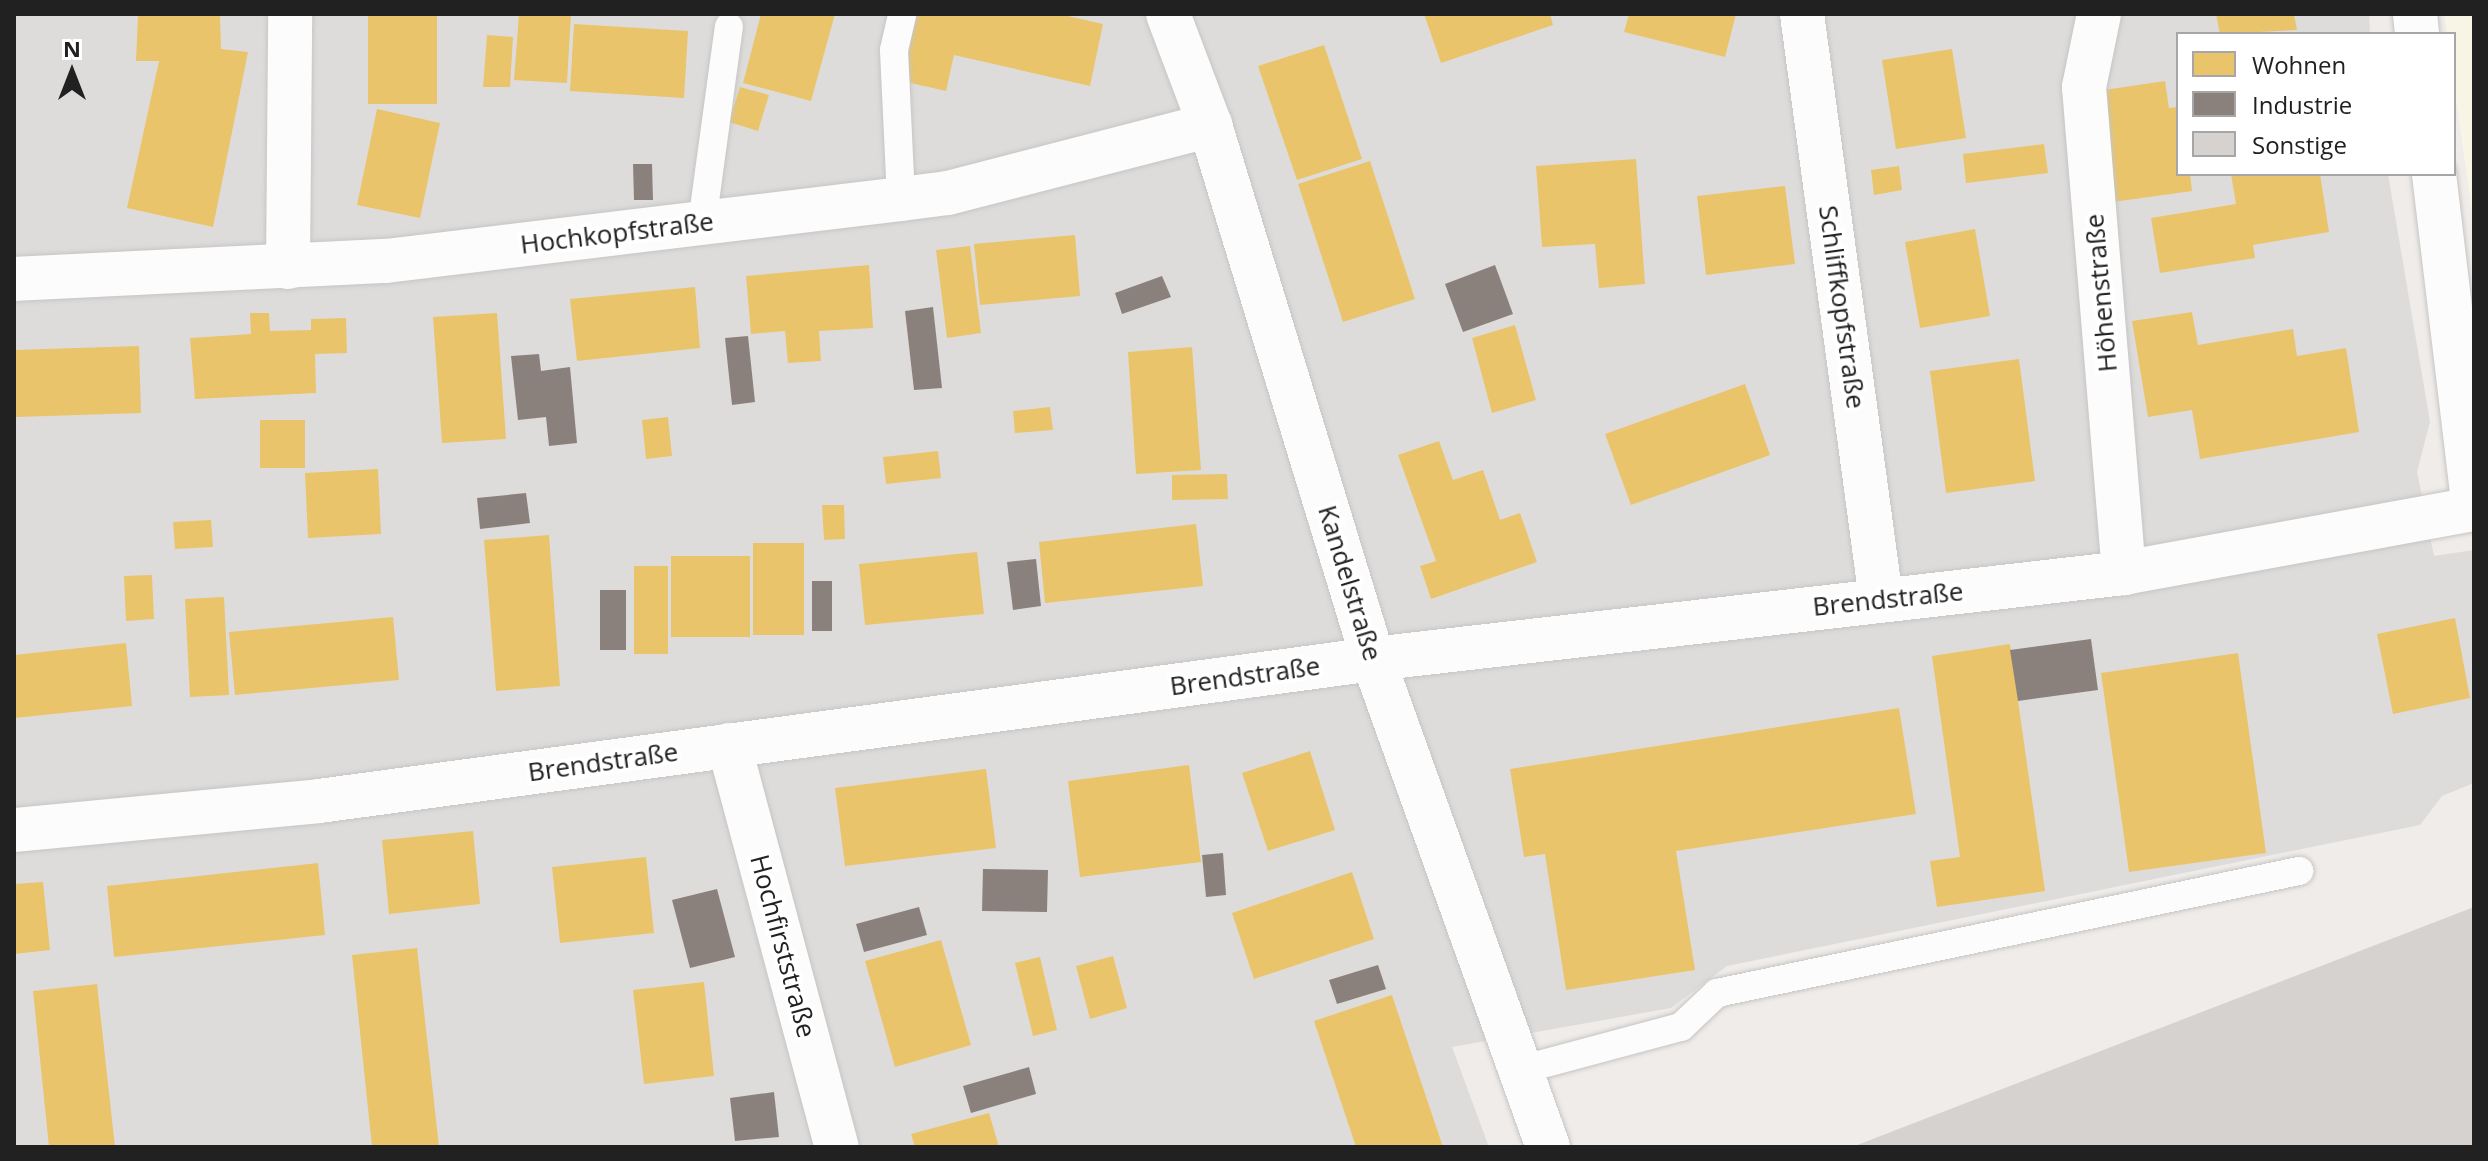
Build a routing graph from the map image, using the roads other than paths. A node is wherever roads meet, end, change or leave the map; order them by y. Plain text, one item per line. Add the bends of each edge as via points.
1 (290, 14) edge
2 (902, 14) edge
3 (1168, 14) edge
4 (1802, 14) edge
5 (2099, 14) edge
6 (729, 27) dead end
7 (1210, 125) junction
8 (2434, 176) edge
9 (901, 199) junction
10 (702, 223) junction
11 (288, 267) junction
12 (14, 279) edge
13 (2474, 509) edge
14 (2124, 573) junction
15 (1881, 599) junction
16 (1373, 659) junction
17 (729, 745) junction
18 (14, 830) edge
19 (2299, 871) dead end
20 (1520, 1070) junction
21 (837, 1147) edge
22 (1548, 1147) edge

1 - 11 street
2 - 9 lane via 894,50
3 - 7 street, Kandelstraße
4 - 15 street, Schliffkopfstraße
5 - 14 street, Höhenstraße via 2084,87
6 - 10 lane
7 - 9 street, Hochkopfstraße via 948,193
7 - 16 street, Kandelstraße
8 - 13 street
9 - 10 street, Hochkopfstraße
10 - 11 street, Hochkopfstraße via 386,261
11 - 12 street, Hochkopfstraße
13 - 14 street, Brendstraße
14 - 15 street, Brendstraße
15 - 16 street, Brendstraße
16 - 17 street, Brendstraße
16 - 20 street, Kandelstraße
17 - 18 street, Brendstraße via 319,801
17 - 21 street, Hochfirststraße
19 - 20 lane via 1717,993 1681,1027
20 - 22 street, Kandelstraße

